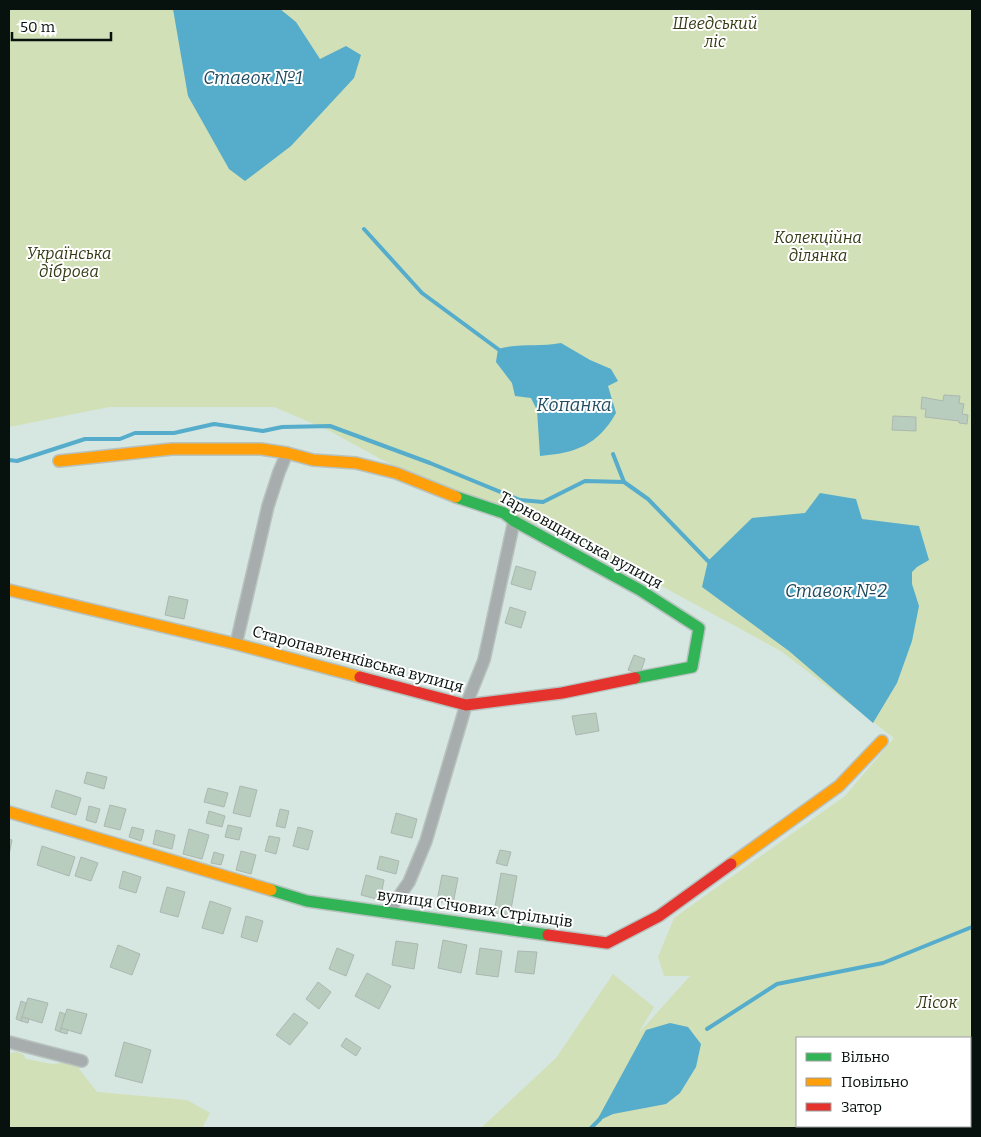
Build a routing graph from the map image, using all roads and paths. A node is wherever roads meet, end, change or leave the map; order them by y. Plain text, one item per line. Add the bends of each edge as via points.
1 (288, 453) junction
2 (59, 461) dead end
3 (514, 521) junction
4 (9, 590) edge
5 (699, 628) joint
6 (236, 644) junction
7 (466, 705) junction
8 (882, 741) dead end
9 (9, 812) edge
10 (388, 912) junction
11 (9, 1042) edge
12 (82, 1061) dead end

1 - 2 street, Тарновщинська вулиця via 261,449 172,449
1 - 3 street, Тарновщинська вулиця via 396,473 504,513
1 - 6 street via 268,506
3 - 5 street, Тарновщинська вулиця via 640,590
3 - 7 street via 484,660
4 - 6 street, Старопавленківська вулиця
5 - 7 street, Старопавленківська вулиця via 692,666 562,693
6 - 7 street, Старопавленківська вулиця
7 - 10 street via 426,841 409,882
8 - 10 street, вулиця Січових Стрільців via 839,786 659,916 608,943
9 - 10 street, вулиця Січових Стрільців via 307,901
11 - 12 street

